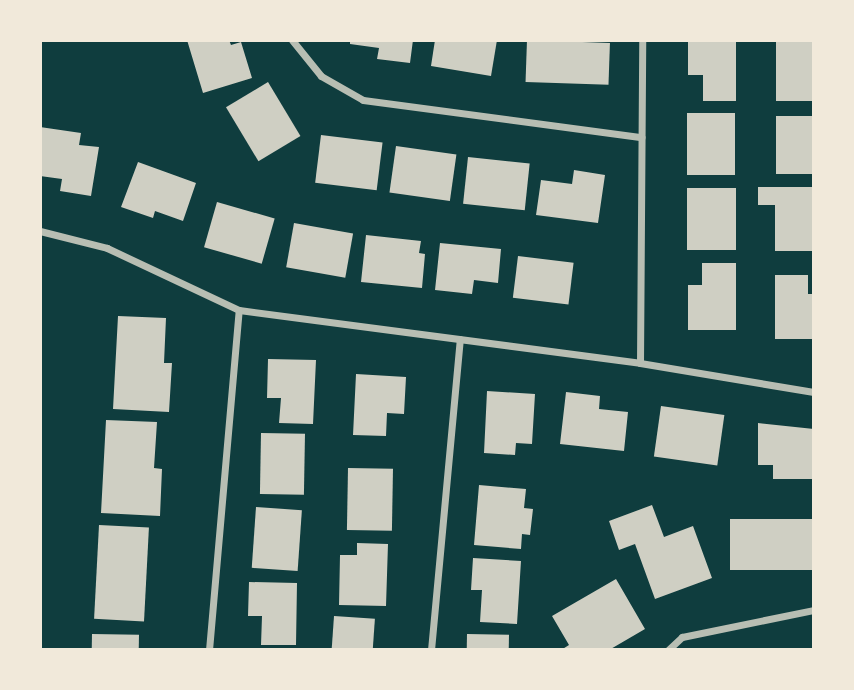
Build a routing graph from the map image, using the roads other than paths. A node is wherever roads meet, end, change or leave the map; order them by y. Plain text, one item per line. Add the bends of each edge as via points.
1 (292, 40) edge
2 (642, 40) edge
3 (642, 136) junction
4 (40, 231) edge
5 (239, 310) junction
6 (460, 339) junction
7 (640, 363) junction
8 (814, 392) edge
9 (814, 610) edge
10 (209, 650) edge
11 (431, 650) edge
12 (668, 650) edge

1 - 3 street via 327,81 363,100
2 - 3 street
3 - 7 street
4 - 5 street via 107,248
5 - 6 street
5 - 10 street
6 - 7 street
6 - 11 street
7 - 8 street
9 - 12 street via 682,637

